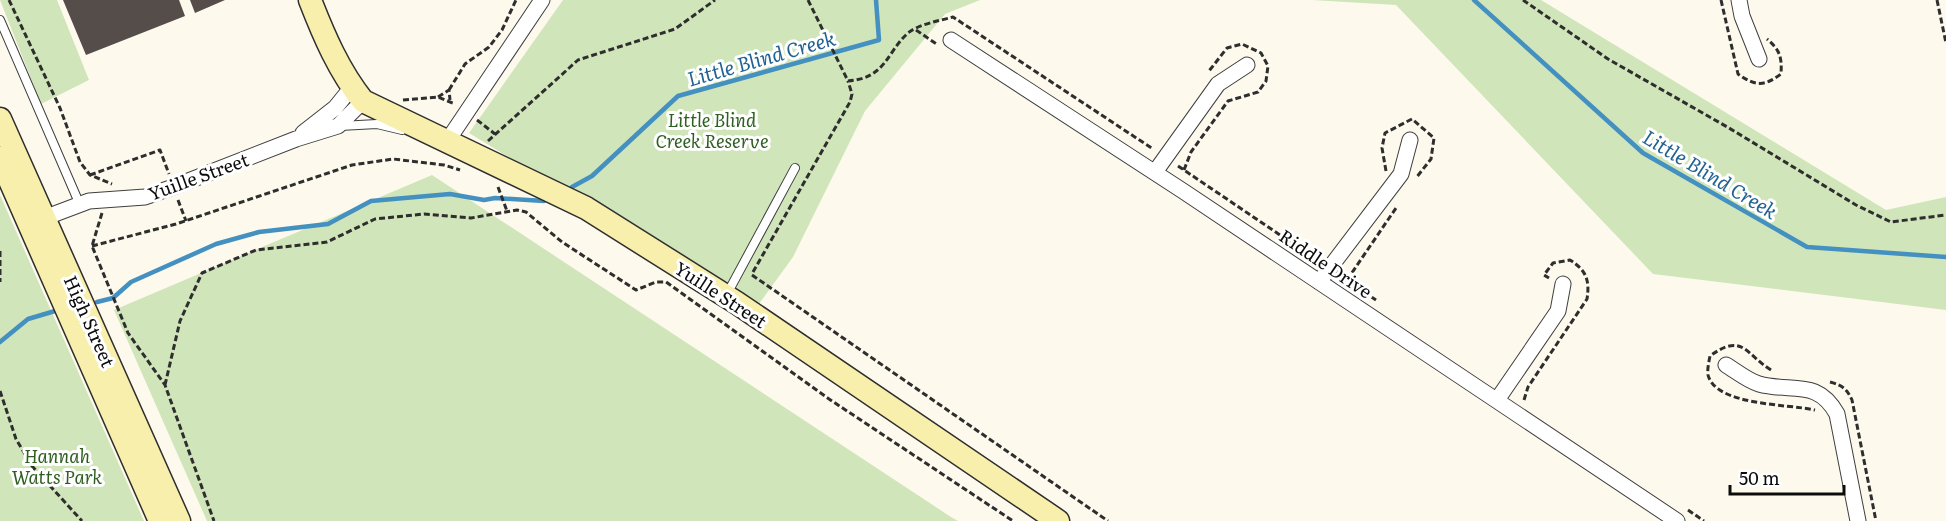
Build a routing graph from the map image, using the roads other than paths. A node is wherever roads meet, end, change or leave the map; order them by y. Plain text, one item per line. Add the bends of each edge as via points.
1 (310, 0) edge
2 (542, 0) edge
3 (1739, 0) edge
4 (0, 20) edge
5 (951, 40) dead end
6 (1759, 60) dead end
7 (1247, 65) dead end
8 (358, 94) junction
9 (0, 120) edge
10 (338, 126) junction
11 (416, 128) junction
12 (296, 139) junction
13 (1410, 140) dead end
14 (450, 152) junction
15 (0, 158) edge
16 (795, 168) dead end
17 (1155, 172) junction
18 (80, 205) junction
19 (36, 221) junction
20 (1319, 282) junction
21 (1563, 284) dead end
22 (726, 296) junction
23 (1726, 365) dead end
24 (1497, 400) junction
25 (160, 521) edge
26 (179, 521) edge
27 (1058, 521) edge
28 (1677, 521) edge
29 (1858, 521) edge

1 - 8 street via 328,45
2 - 14 street via 466,112
3 - 6 street
4 - 18 lane
5 - 17 street, Riddle Drive
7 - 17 street via 1218,84
8 - 10 street, Yuille Street
8 - 11 street, Yuille Street
8 - 12 street, Yuille Street
9 - 19 street, High Street
10 - 11 lane
10 - 12 street, Yuille Street
11 - 14 street, Yuille Street
12 - 18 street, Yuille Street via 145,197
13 - 20 street via 1401,174
14 - 22 street, Yuille Street via 586,208
15 - 19 street, High Street
16 - 22 lane
17 - 20 street, Riddle Drive
18 - 19 street, Yuille Street
19 - 25 street, High Street
19 - 26 street, High Street
20 - 24 street, Riddle Drive
21 - 24 street via 1558,311
22 - 27 street, Yuille Street
23 - 29 street via 1757,384 1817,391 1829,399 1837,414
24 - 28 street, Riddle Drive

